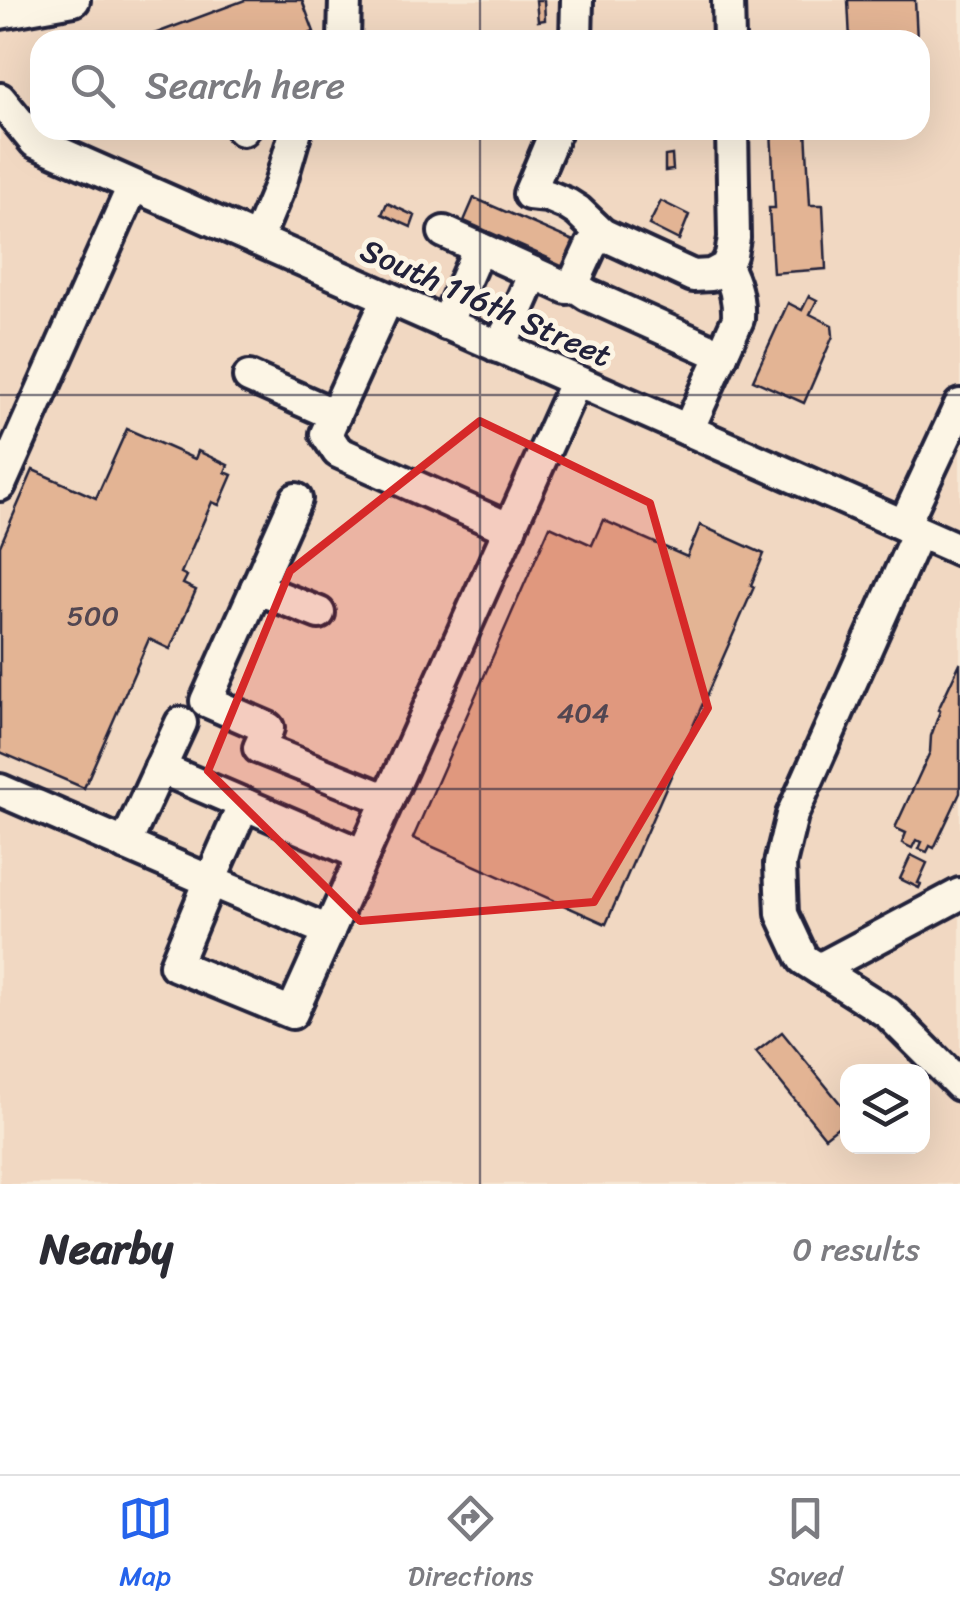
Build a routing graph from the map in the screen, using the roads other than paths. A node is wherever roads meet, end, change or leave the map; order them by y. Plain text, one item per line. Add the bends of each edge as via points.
1 (74, 0) edge
2 (345, 0) edge
3 (577, 0) edge
4 (728, 0) edge
5 (0, 13) edge
6 (344, 30) edge
7 (576, 30) edge
8 (729, 30) edge
9 (0, 99) edge
10 (30, 136) edge
11 (33, 140) edge
12 (293, 140) edge
13 (552, 140) edge
14 (732, 140) edge
15 (133, 186) junction
16 (444, 232) dead end
17 (602, 234) junction
18 (256, 240) junction
19 (479, 248) junction
20 (726, 267) junction
21 (534, 273) junction
22 (573, 285) junction
23 (388, 298) junction
24 (446, 324) junction
25 (498, 346) junction
26 (722, 355) junction
27 (249, 377) dead end
28 (576, 381) junction
29 (960, 405) edge
30 (335, 415) junction
31 (688, 430) junction
32 (0, 485) edge
33 (296, 499) dead end
34 (510, 529) junction
35 (911, 529) junction
36 (960, 550) edge
37 (256, 588) junction
38 (319, 613) dead end
39 (181, 723) dead end
40 (160, 768) junction
41 (0, 790) edge
42 (388, 800) junction
43 (244, 804) junction
44 (125, 845) junction
45 (363, 855) junction
46 (210, 881) junction
47 (960, 894) edge
48 (329, 931) junction
49 (819, 970) junction
50 (960, 1085) edge

1 - 5 street
2 - 6 street
3 - 7 street
4 - 8 street
9 - 10 street, South 116th Street
11 - 15 street, South 116th Street
12 - 18 street
13 - 17 street via 530,194 567,204
14 - 20 street via 734,238
15 - 18 street, South 116th Street
15 - 32 street
16 - 19 street
17 - 20 street via 693,276
17 - 22 street
18 - 23 street, South 116th Street
19 - 21 street
19 - 24 street
20 - 26 street via 739,308
21 - 22 street
21 - 25 street
22 - 26 street
23 - 24 street, South 116th Street
23 - 30 street
24 - 25 street, South 116th Street
25 - 28 street, South 116th Street
26 - 31 street
27 - 30 street
28 - 31 street, South 116th Street
28 - 34 street
29 - 35 street
30 - 34 street via 326,434 338,452
31 - 35 street, South 116th Street
33 - 37 street
34 - 42 street
35 - 36 street, South 116th Street
35 - 49 street via 792,815 780,864 782,914 803,959
37 - 38 street
37 - 42 street via 206,702 268,728 259,748
39 - 40 street
40 - 43 street
40 - 44 street
41 - 44 street
42 - 45 street
43 - 45 street
43 - 46 street
44 - 46 street
45 - 48 street
46 - 48 street
46 - 48 street via 175,965 292,1013
47 - 49 street
49 - 50 street via 888,1013

